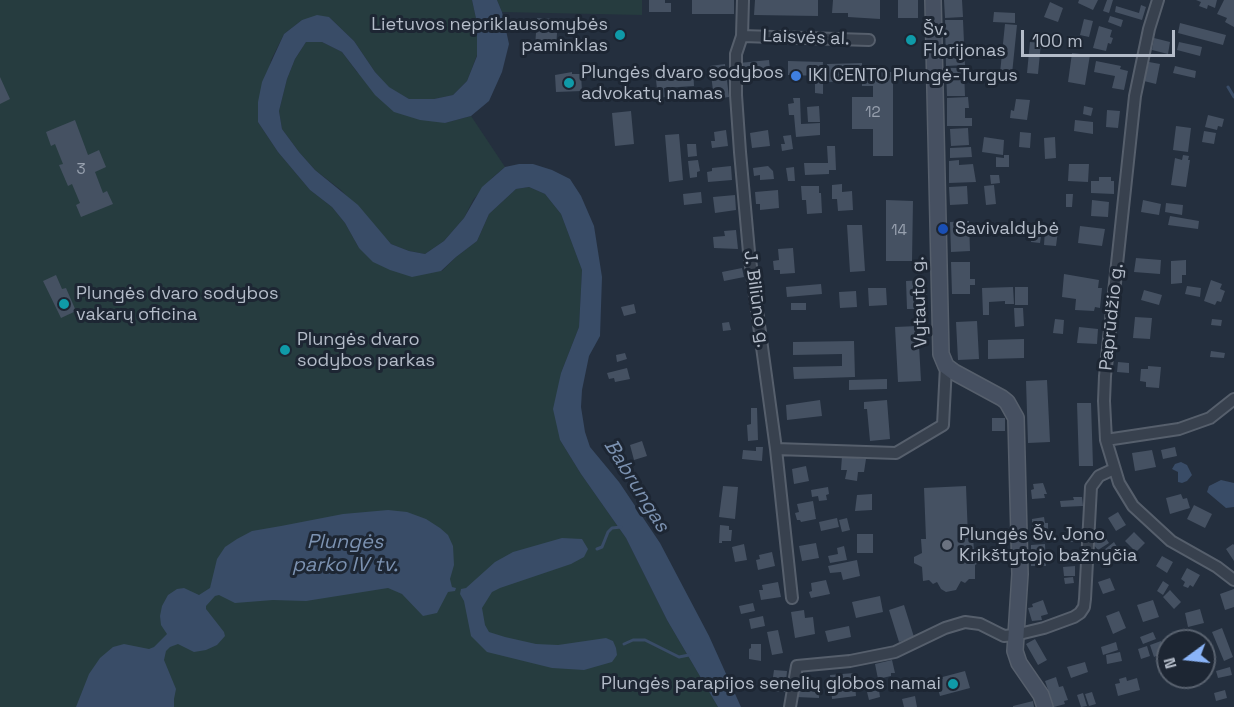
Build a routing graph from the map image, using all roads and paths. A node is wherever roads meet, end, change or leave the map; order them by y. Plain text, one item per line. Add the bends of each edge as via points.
1 (743, 0) edge
2 (933, 0) edge
3 (1158, 0) edge
4 (742, 36) junction
5 (869, 40) dead end
6 (946, 366) junction
7 (1234, 399) edge
8 (1106, 440) junction
9 (776, 449) junction
10 (1114, 469) junction
11 (1234, 580) edge
12 (792, 598) dead end
13 (1015, 635) junction
14 (790, 707) edge
15 (1045, 707) edge

1 - 4 street, J. Biliūno g.
2 - 6 main road, Vytauto g. via 939,341
3 - 8 street, Paprūdžio g. via 1135,96 1105,376
4 - 5 street, Laisvės al.
4 - 9 street, J. Biliūno g. via 736,54 740,152 749,252
6 - 9 street via 943,425 896,453
6 - 13 main road, Vytauto g. via 1002,398 1016,418 1020,574
7 - 8 street via 1210,418 1179,429
8 - 10 street, Paprūdžio g.
9 - 12 street, J. Biliūno g.
10 - 11 street, Paprūdžio g. via 1125,495 1145,519 1171,541
10 - 13 street via 1099,476 1091,487 1084,607 1074,617
13 - 14 street via 1004,636 980,624 965,622 895,652 797,666
13 - 15 main road, Vytauto g. via 1017,658

